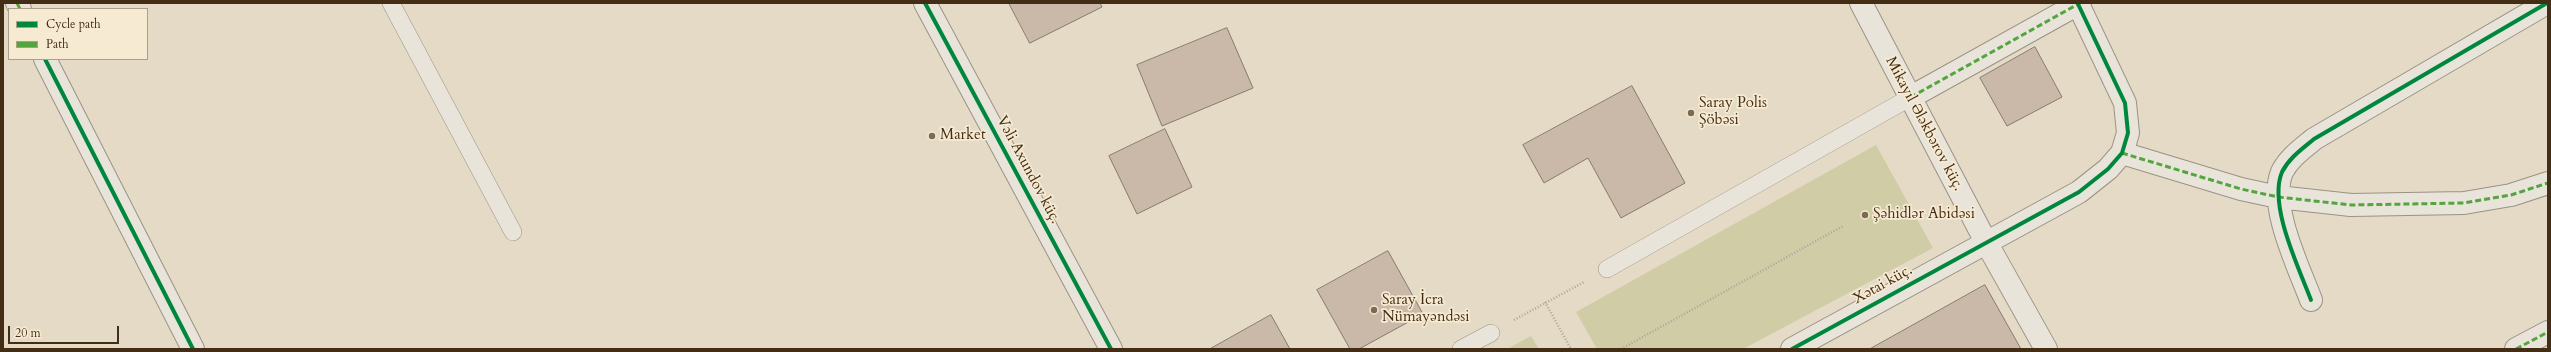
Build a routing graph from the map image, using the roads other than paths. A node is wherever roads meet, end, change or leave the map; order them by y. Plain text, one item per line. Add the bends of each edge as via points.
1 (391, 3) edge
2 (925, 3) edge
3 (1861, 3) edge
4 (2547, 3) edge
5 (2079, 4) edge
6 (46, 60) edge
7 (1911, 97) junction
8 (2122, 153) junction
9 (2548, 183) edge
10 (2278, 196) junction
11 (513, 232) dead end
12 (1986, 242) junction
13 (1607, 269) road end
14 (2311, 300) dead end
15 (2548, 332) edge
16 (1491, 333) road end
17 (193, 349) edge
18 (1111, 349) edge
19 (1462, 349) edge
20 (1792, 349) edge
21 (2046, 349) edge
22 (2516, 349) edge

1 - 11 lane
2 - 18 street, Vəli Axundov küç.
3 - 7 street, Mikayıl Ələkbərov küç.
4 - 10 street via 2314,139 2292,157 2282,173
5 - 7 street
5 - 8 street via 2125,103 2128,133
6 - 17 street
7 - 12 street, Mikayıl Ələkbərov küç.
7 - 13 lane
8 - 10 street via 2241,189
8 - 12 street, Xətai küç. via 2108,169 2079,192
9 - 10 street via 2511,195 2464,203 2351,205
10 - 14 street via 2287,235
12 - 20 street, Xətai küç.
12 - 21 street, Mikayıl Ələkbərov küç.
15 - 22 street
16 - 19 lane

